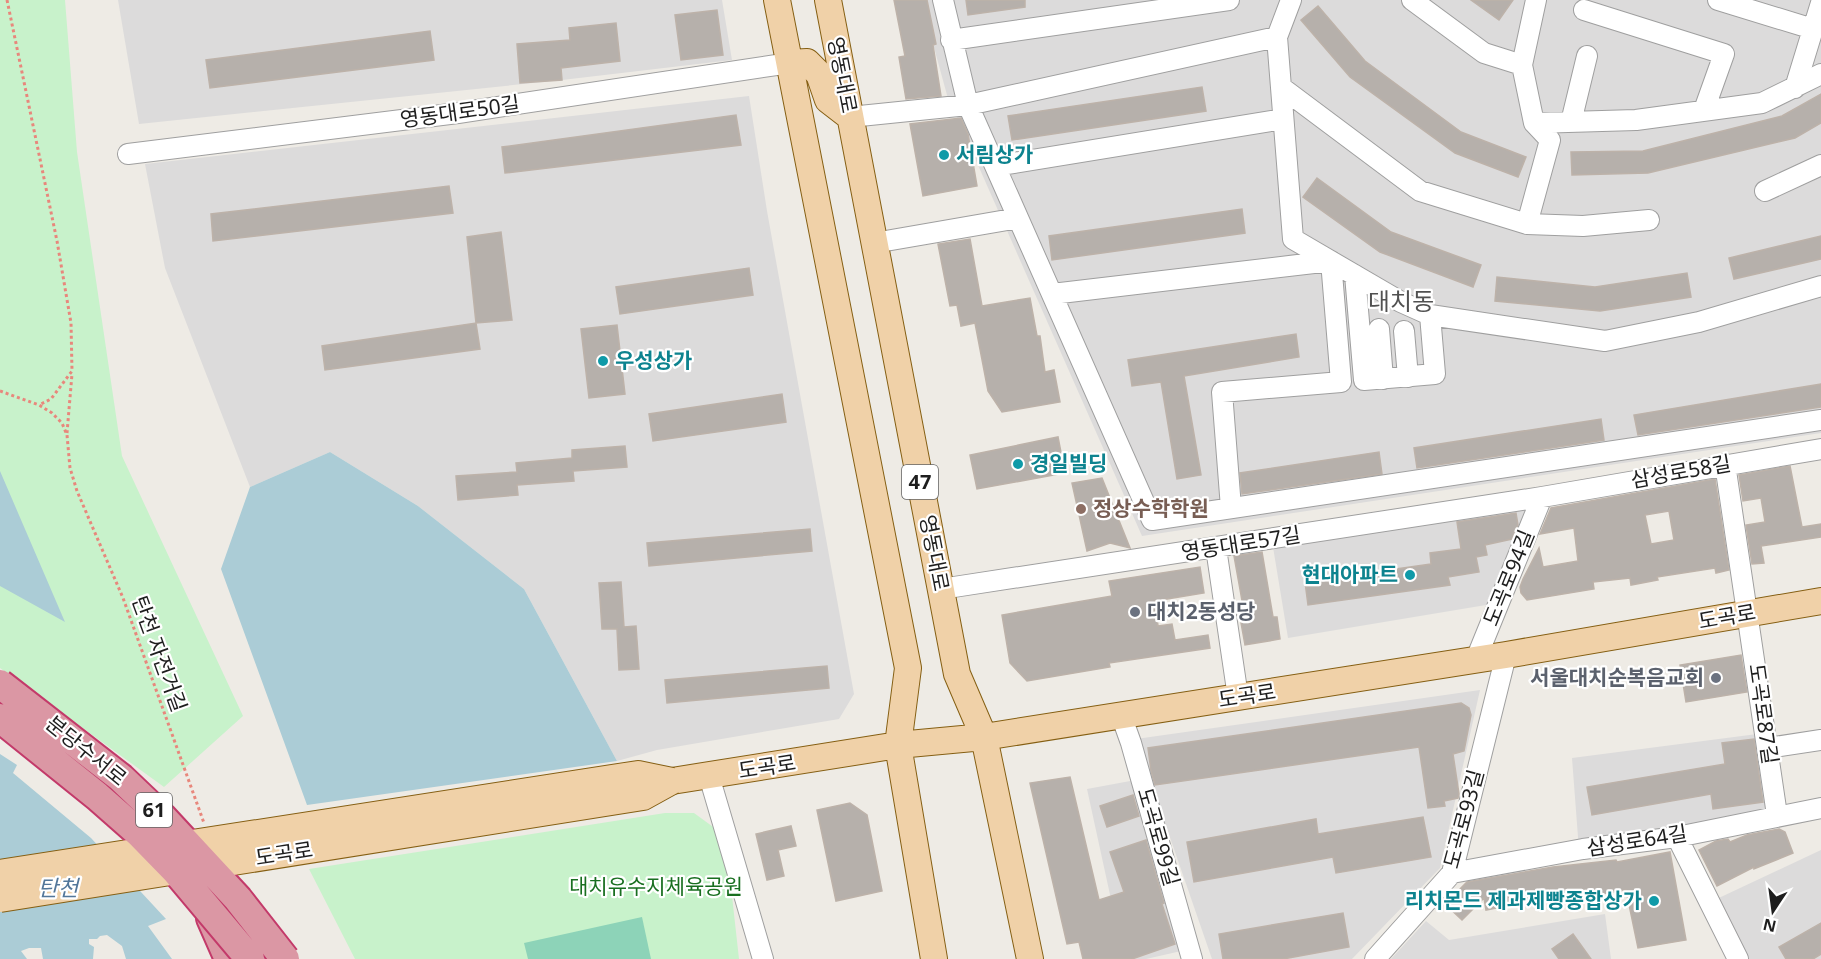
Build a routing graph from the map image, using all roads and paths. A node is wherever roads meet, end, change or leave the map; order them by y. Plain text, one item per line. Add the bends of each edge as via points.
1 (8, 0) edge
2 (777, 0) edge
3 (828, 0) edge
4 (943, 0) edge
5 (1229, 0) edge
6 (1291, 0) edge
7 (1412, 0) edge
8 (1536, 0) edge
9 (1718, 0) edge
10 (1821, 3) edge
11 (1584, 10) dead end
12 (1812, 29) junction
13 (1277, 37) junction
14 (951, 40) junction
15 (1587, 56) dead end
16 (790, 63) junction
17 (1522, 65) junction
18 (1821, 74) edge
19 (1281, 87) junction
20 (1795, 88) junction
21 (968, 105) junction
22 (1704, 110) junction
23 (850, 117) junction
24 (1282, 119) junction
25 (1571, 122) junction
26 (1534, 123) junction
27 (128, 154) dead end
28 (1821, 165) edge
29 (995, 166) junction
30 (1765, 191) dead end
31 (1018, 218) junction
32 (1648, 220) dead end
33 (1527, 224) junction
34 (1293, 238) junction
35 (874, 243) junction
36 (1331, 261) junction
37 (1286, 266) junction
38 (1355, 275) junction
39 (1821, 286) edge
40 (1052, 294) junction
41 (1430, 315) junction
42 (1379, 329) dead end
43 (1404, 331) dead end
44 (72, 372) junction
45 (1408, 376) junction
46 (1383, 379) junction
47 (0, 391) edge
48 (39, 405) junction
49 (1821, 420) edge
50 (67, 435) junction
51 (1821, 449) edge
52 (1725, 464) junction
53 (1542, 497) junction
54 (1231, 508) junction
55 (1216, 548) junction
56 (941, 589) junction
57 (1821, 601) edge
58 (1748, 613) junction
59 (1506, 655) junction
60 (1476, 659) junction
61 (0, 684) edge
62 (1238, 698) junction
63 (1121, 715) junction
64 (0, 718) edge
65 (984, 737) junction
66 (1821, 740) edge
67 (898, 745) junction
68 (1768, 748) junction
69 (709, 776) junction
70 (672, 781) junction
71 (1821, 808) edge
72 (1777, 815) junction
73 (205, 825) dead end
74 (1677, 837) junction
75 (0, 873) edge
76 (1452, 873) junction
77 (0, 899) edge
78 (206, 907) junction
79 (228, 959) edge
80 (250, 959) edge
81 (285, 959) edge
82 (764, 959) edge
83 (934, 959) edge
84 (1030, 959) edge
85 (1192, 959) edge
86 (1375, 959) edge
87 (1738, 959) edge

1 - 44 path, 탄천 자전거길 via 57,241 71,323
2 - 16 main road, 47
3 - 23 main road, 영동대로 / 47
4 - 14 street
5 - 14 street
6 - 13 street
7 - 17 street via 1484,53
8 - 17 street
9 - 12 street
10 - 12 street
11 - 22 street via 1724,54
12 - 20 street
13 - 19 street
13 - 21 street
14 - 21 street
15 - 25 street
16 - 23 main road via 807,62 819,74 828,100
16 - 27 street, 영동대로50길 via 458,113
16 - 67 main road, 47 via 908,668
17 - 26 street
18 - 20 street
19 - 24 street
19 - 33 street via 1420,191
20 - 22 street via 1762,103
21 - 23 street
21 - 29 street
22 - 25 street via 1636,120
23 - 35 main road, 영동대로 / 47
24 - 29 street
24 - 34 street
25 - 26 street
26 - 33 street via 1550,140
28 - 30 street
29 - 31 street
31 - 35 street
31 - 40 street
32 - 33 street via 1583,226
34 - 36 street
34 - 37 street
35 - 56 main road, 영동대로 / 47
36 - 37 street
36 - 38 street
36 - 54 street via 1341,382 1221,392
37 - 40 street
38 - 41 street
38 - 46 street via 1364,380
39 - 41 street via 1699,322 1605,341
40 - 54 street via 1152,520
41 - 45 street via 1435,375
42 - 46 street
43 - 45 street
44 - 48 path via 51,399
44 - 50 path, 탄천 자전거길
45 - 46 street
47 - 48 path
48 - 50 path via 62,423
49 - 54 street
50 - 73 path, 탄천 자전거길 via 77,491 123,598
51 - 52 street, 삼성로58길
52 - 53 street, 삼성로58길
52 - 58 street, 도곡로87길
53 - 55 street, 영동대로57길
53 - 60 street, 도곡로94길
55 - 56 street, 영동대로57길
55 - 62 street
56 - 65 main road, 영동대로 / 47 via 957,674
57 - 58 main road, 도곡로
58 - 59 main road, 도곡로
58 - 68 street, 도곡로87길
59 - 60 main road, 도곡로
59 - 76 street, 도곡로93길
60 - 62 main road, 도곡로
61 - 81 highway, 분당수서로 / 61, bridge via 121,778 162,817 237,899
62 - 63 main road, 도곡로
63 - 65 main road, 도곡로
63 - 85 street, 도곡로99길
64 - 78 highway, 분당수서로 / 61, bridge via 139,833
65 - 67 main road, 도곡로
65 - 84 main road, 영동대로 / 47
66 - 68 street
67 - 69 main road, 도곡로
67 - 83 main road, 47
68 - 72 street, 도곡로87길
69 - 70 main road, 도곡로
69 - 82 street
70 - 75 main road, 도곡로, bridge via 638,774
70 - 77 main road, 도곡로, bridge via 643,797
71 - 72 street, 삼성로64길
72 - 74 street, 삼성로64길
74 - 76 street, 삼성로64길 via 1583,849
74 - 87 street
76 - 86 street, 도곡로93길
78 - 79 highway
78 - 80 highway, 분당수서로 / 61, bridge

